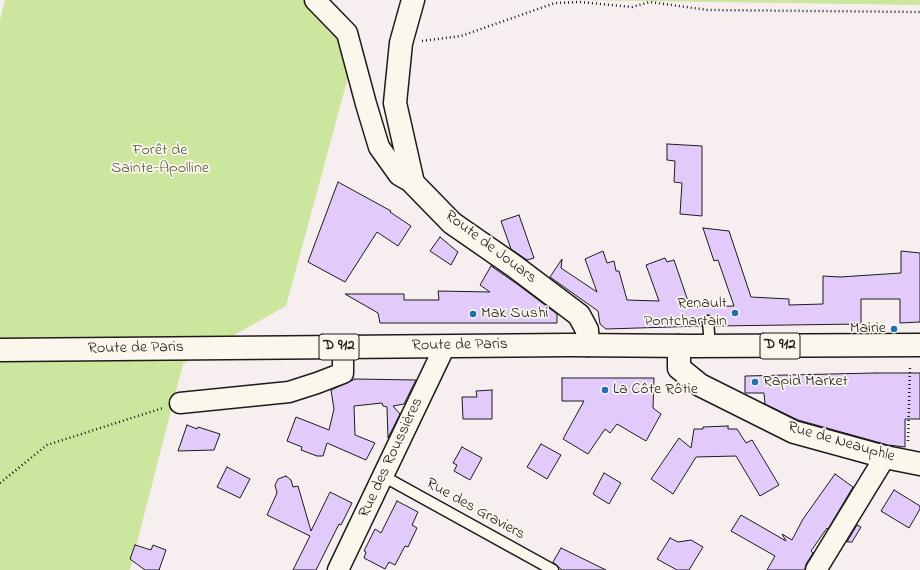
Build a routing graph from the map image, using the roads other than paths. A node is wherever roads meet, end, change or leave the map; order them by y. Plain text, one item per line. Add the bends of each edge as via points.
1 (315, 0) edge
2 (413, 0) edge
3 (413, 183) junction
4 (708, 321) dead end
5 (588, 345) junction
6 (920, 345) edge
7 (445, 346) junction
8 (679, 346) junction
9 (710, 346) junction
10 (343, 347) junction
11 (0, 350) edge
12 (180, 403) road end
13 (885, 457) junction
14 (914, 463) edge
15 (383, 476) junction
16 (338, 570) edge
17 (553, 570) edge
18 (816, 570) edge

1 - 3 street via 348,33 379,147 399,175
2 - 3 main road via 401,43 395,104
3 - 5 main road, Route de Jouars via 452,223 579,315 587,330
4 - 9 lane
5 - 7 main road, Route de Paris / D 912
5 - 8 main road, Route de Paris / D 912
6 - 9 main road, Route de Paris / D 912
7 - 10 main road, Route de Paris / D 912
7 - 15 street, Rue des Roussières
8 - 9 main road, Route de Paris / D 912
8 - 13 main road, Rue de Neauphle via 679,368 700,385 794,432
10 - 11 main road, Route de Paris / D 912
10 - 12 street via 343,373 318,383 289,392
13 - 14 main road, Rue de Neauphle
13 - 18 street
15 - 16 street, Rue des Roussières
15 - 17 lane, Rue des Graviers

